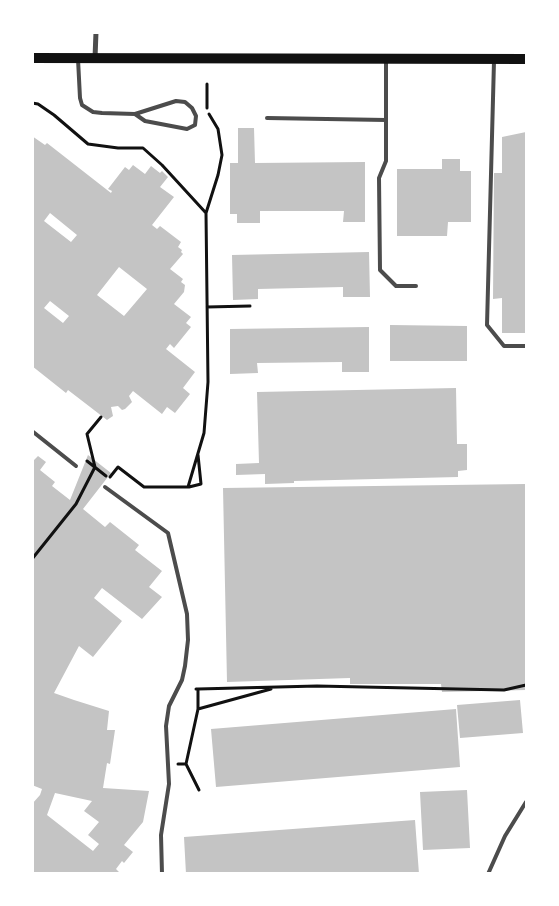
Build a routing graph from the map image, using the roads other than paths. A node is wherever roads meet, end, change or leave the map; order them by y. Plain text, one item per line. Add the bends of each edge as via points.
1 (96, 32) edge
2 (32, 58) edge
3 (494, 58) junction
4 (526, 58) edge
5 (78, 59) junction
6 (96, 59) junction
7 (386, 59) junction
8 (135, 114) junction
9 (267, 118) dead end
10 (386, 120) junction
11 (416, 286) dead end
12 (526, 346) edge
13 (32, 431) edge
14 (76, 466) dead end
15 (105, 487) dead end
16 (526, 802) edge
17 (162, 874) edge
18 (488, 874) edge

1 - 6 street
2 - 5 main road
3 - 4 main road
3 - 7 main road
3 - 12 lane via 488,325 504,346
5 - 6 main road
5 - 8 lane via 82,105 93,112
6 - 7 main road
7 - 10 lane
8 - 8 lane via 176,101 185,102 196,116 195,125 187,129 146,121
9 - 10 lane
10 - 11 lane via 386,161 379,178 380,270 396,286
13 - 14 lane
15 - 17 lane via 168,533 185,602 188,640 184,673 170,706 166,726 169,784 161,835
16 - 18 lane

